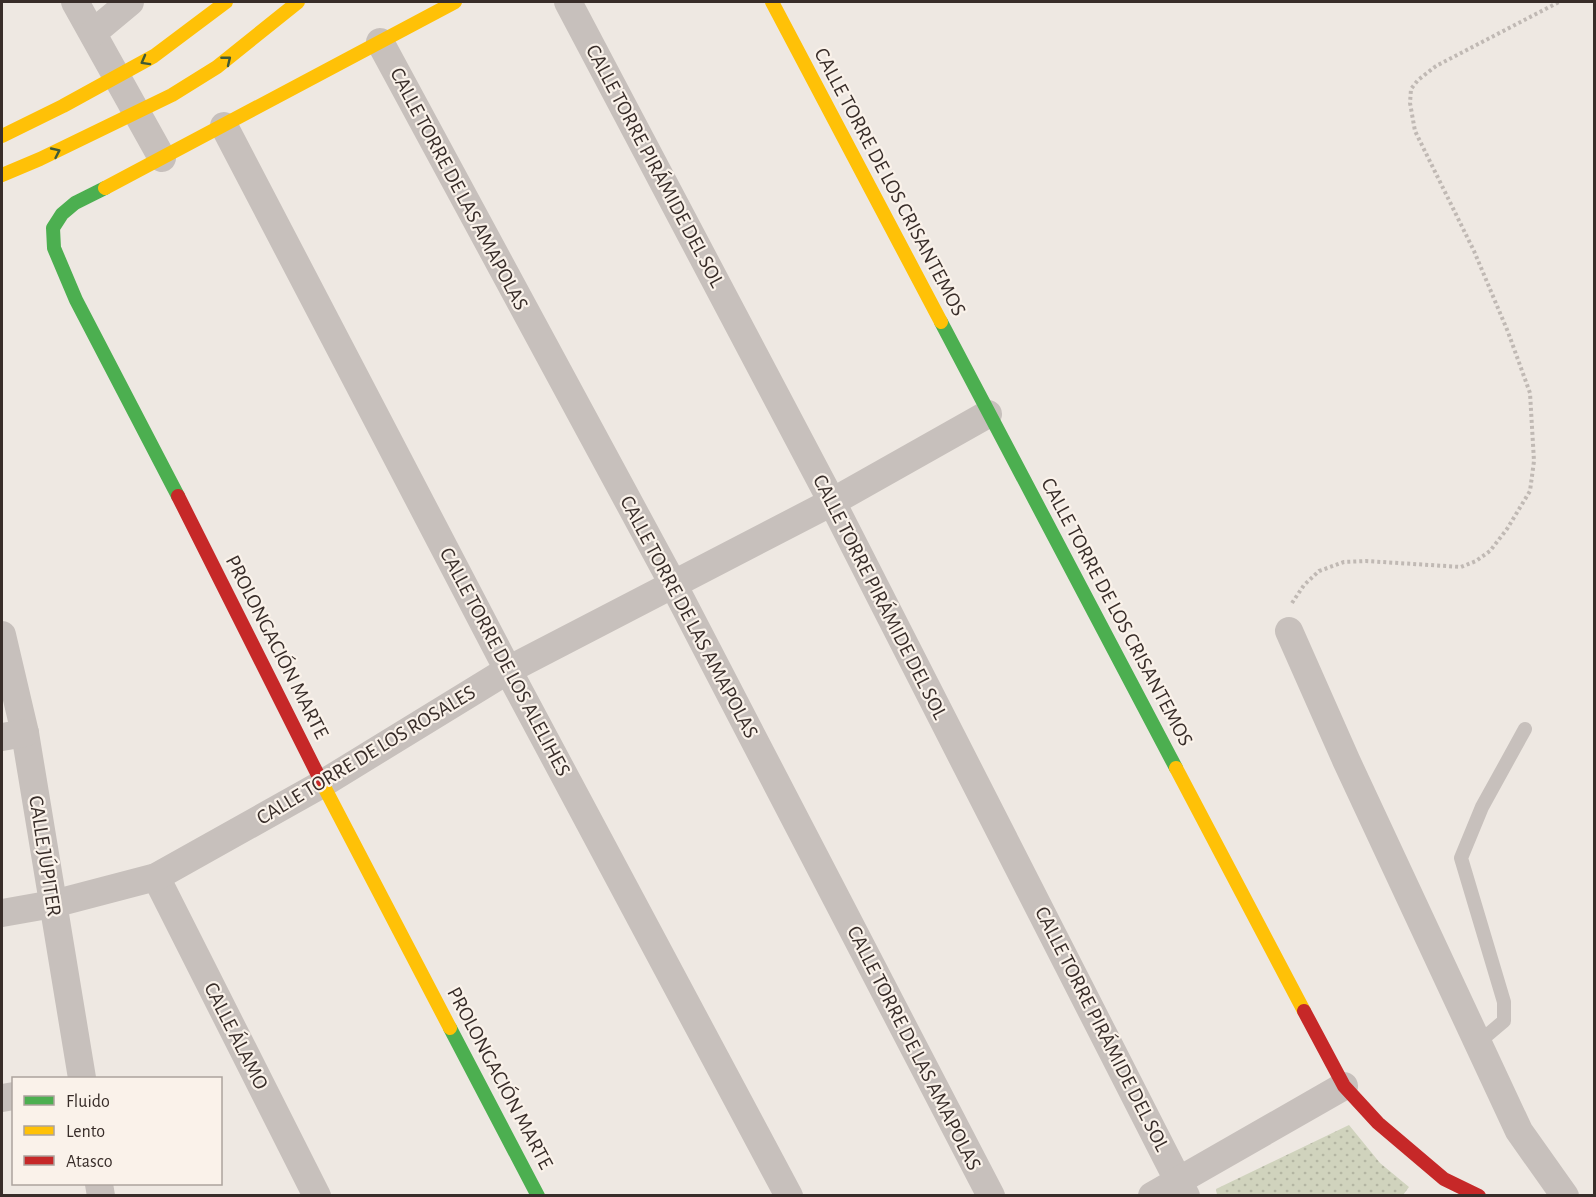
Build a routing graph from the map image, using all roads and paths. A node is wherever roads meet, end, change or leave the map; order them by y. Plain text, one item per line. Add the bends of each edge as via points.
1 (75, 2) edge
2 (130, 2) edge
3 (226, 2) edge
4 (298, 2) edge
5 (455, 2) edge
6 (568, 2) edge
7 (772, 2) edge
8 (1559, 2) edge
9 (94, 32) junction
10 (380, 42) junction
11 (117, 77) junction
12 (137, 113) junction
13 (224, 126) junction
14 (2, 136) edge
15 (162, 158) junction
16 (2, 174) edge
17 (988, 414) junction
18 (832, 502) junction
19 (673, 584) junction
20 (1289, 631) joint
21 (2, 634) edge
22 (508, 670) junction
23 (1525, 729) dead end
24 (13, 735) edge
25 (322, 784) junction
26 (156, 877) junction
27 (53, 904) junction
28 (2, 913) edge
29 (1479, 1043) junction
30 (82, 1077) edge
31 (1344, 1086) junction
32 (1439, 1187) edge
33 (1183, 1188) edge
34 (316, 1196) edge
35 (538, 1196) edge
36 (789, 1196) edge
37 (991, 1196) edge
38 (1152, 1196) edge
39 (1479, 1196) edge
40 (1564, 1196) edge

1 - 9 street
2 - 9 street
3 -> 11 street via 154,56
12 -> 4 street via 217,67
5 - 10 street, PROLONGACIÓN MARTE
6 - 18 street, CALLE TORRE PIRÁMIDE DEL SOL
7 - 17 street, CALLE TORRE DE LOS CRISANTEMOS
8 - 20 path via 1436,66 1411,89 1410,103 1414,131 1474,251 1530,393 1534,461 1530,490 1490,551 1461,567 1366,561 1344,562 1319,571 1292,602
9 - 11 street
10 - 13 street, PROLONGACIÓN MARTE
10 - 19 street, CALLE TORRE DE LAS AMAPOLAS
11 - 12 street
11 - 14 street
12 - 15 street
16 -> 12 street
13 - 15 street, PROLONGACIÓN MARTE
13 - 22 street, CALLE TORRE DE LOS ALELIHES
15 - 25 street, PROLONGACIÓN MARTE via 75,203 53,228 54,248 76,300
17 - 18 street, CALLE TORRE DE LOS ROSALES
17 - 31 street, CALLE TORRE DE LOS CRISANTEMOS
18 - 19 street, CALLE TORRE DE LOS ROSALES
18 - 33 street, CALLE TORRE PIRÁMIDE DEL SOL
19 - 22 street, CALLE TORRE DE LOS ROSALES
19 - 37 street, CALLE TORRE DE LAS AMAPOLAS
20 - 29 street
21 - 24 street, CALLE JÚPITER
22 - 25 street, CALLE TORRE DE LOS ROSALES
22 - 36 street, CALLE TORRE DE LOS ALELIHES
23 - 29 lane via 1482,807 1461,858 1504,1002 1504,1021
24 - 27 street, CALLE JÚPITER
25 - 26 street, CALLE TORRE DE LOS ROSALES
25 - 35 street, PROLONGACIÓN MARTE
26 - 27 street, CALLE TORRE DE LOS ROSALES
26 - 34 street, CALLE ÁLAMO
27 - 28 street, CALLE TORRE DE LOS ROSALES
27 - 30 street, CALLE JÚPITER
29 - 40 street via 1519,1131
31 - 32 street, CALLE TORRE DE LOS CRISANTEMOS
31 - 33 street
32 - 39 street, CALLE TORRE DE LOS CRISANTEMOS
33 - 38 street

